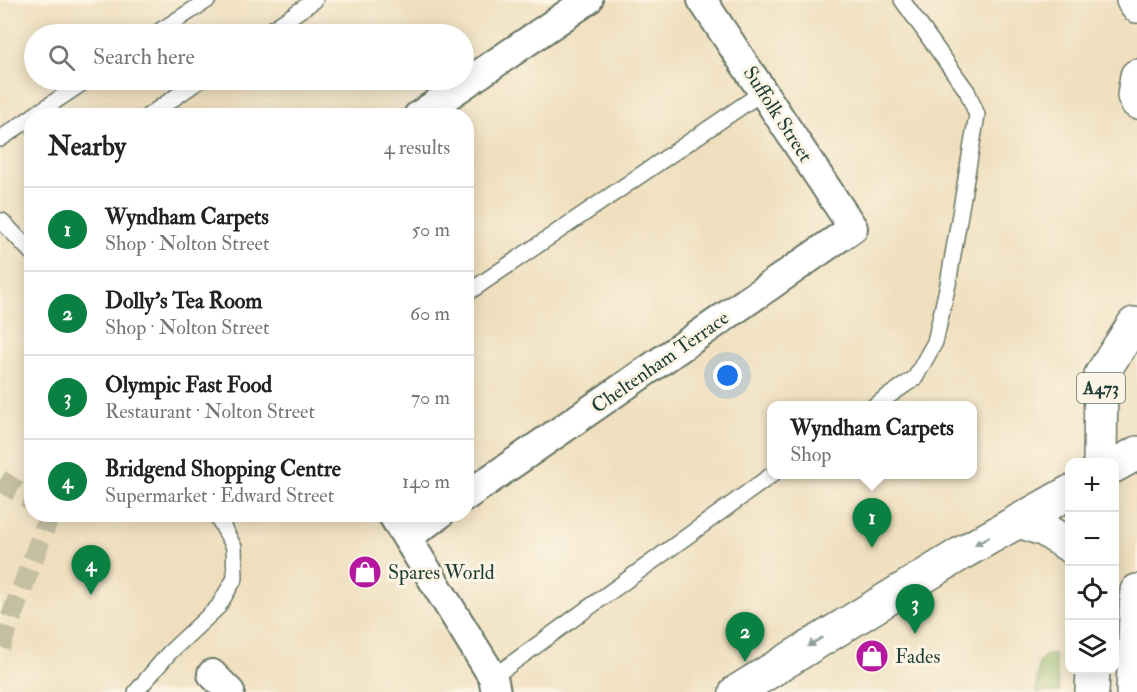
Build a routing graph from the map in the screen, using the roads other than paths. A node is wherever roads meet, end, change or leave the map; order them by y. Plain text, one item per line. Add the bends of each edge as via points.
1 (208, 0) edge
2 (315, 0) edge
3 (588, 0) edge
4 (702, 0) edge
5 (902, 0) edge
6 (1133, 0) edge
7 (1137, 6) edge
8 (171, 24) edge
9 (280, 24) edge
10 (1137, 76) edge
11 (474, 78) edge
12 (72, 90) edge
13 (186, 90) edge
14 (456, 90) edge
15 (764, 91) junction
16 (1137, 102) edge
17 (44, 108) edge
18 (160, 108) edge
19 (430, 108) edge
20 (24, 122) edge
21 (0, 139) edge
22 (0, 222) edge
23 (853, 228) joint
24 (24, 244) edge
25 (474, 289) edge
26 (1136, 322) edge
27 (880, 401) edge
28 (1137, 453) edge
29 (1100, 458) edge
30 (1119, 463) edge
31 (767, 479) edge
32 (474, 490) edge
33 (1065, 495) edge
34 (1019, 521) junction
35 (220, 522) edge
36 (399, 526) edge
37 (1065, 543) edge
38 (1137, 591) edge
39 (1093, 674) edge
40 (495, 684) edge
41 (136, 692) edge
42 (736, 692) edge
43 (1092, 692) edge
44 (1133, 692) edge

1 - 8 lane
2 - 9 lane
3 - 11 street
4 - 15 street, Suffolk Street
5 - 27 lane via 967,91 977,115 935,342 915,378
6 - 7 street
10 - 16 street
12 - 17 lane
13 - 18 lane
14 - 19 street
15 - 23 street, Suffolk Street
15 - 25 lane
20 - 21 lane
22 - 24 lane
23 - 32 street, Cheltenham Terrace
26 - 29 street, A473 via 1101,375
28 - 30 street
31 - 40 lane
33 - 34 street
34 - 37 street via 1045,530
34 -> 42 street
35 - 41 lane via 234,547 235,578 218,607
36 - 40 street
38 - 44 street
39 - 43 street

